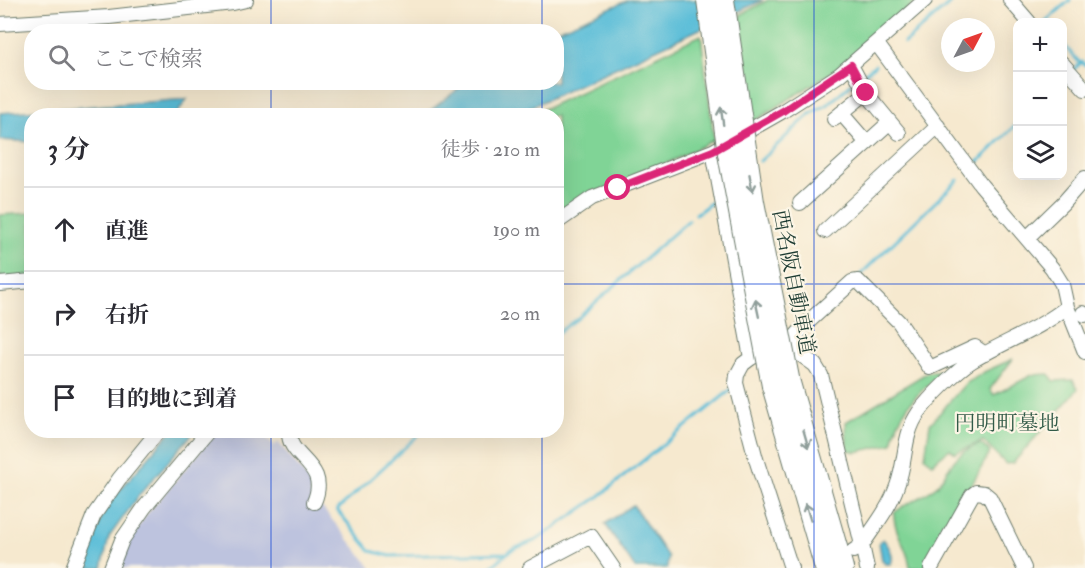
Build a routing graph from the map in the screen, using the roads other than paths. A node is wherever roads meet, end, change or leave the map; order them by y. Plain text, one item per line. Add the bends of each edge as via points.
1 (246, 0) edge
2 (707, 0) edge
3 (724, 0) edge
4 (925, 0) edge
5 (1010, 0) edge
6 (1026, 18) edge
7 (0, 24) edge
8 (877, 44) junction
9 (851, 65) junction
10 (1067, 69) edge
11 (1085, 89) edge
12 (866, 93) junction
13 (938, 126) junction
14 (867, 143) junction
15 (713, 151) junction
16 (1085, 178) edge
17 (800, 203) dead end
18 (564, 217) edge
19 (825, 231) dead end
20 (1027, 238) junction
21 (24, 282) edge
22 (0, 284) edge
23 (1078, 313) edge
24 (794, 338) junction
25 (1085, 352) edge
26 (985, 354) junction
27 (751, 358) junction
28 (781, 385) junction
29 (153, 438) edge
30 (202, 438) edge
31 (289, 438) edge
32 (314, 502) dead end
33 (853, 555) edge
34 (73, 568) edge
35 (111, 568) edge
36 (530, 568) edge
37 (613, 568) edge
38 (791, 568) edge
39 (825, 568) edge
40 (867, 568) edge
41 (931, 568) edge
42 (1024, 568) edge

1 - 7 street via 109,17
28 -> 2 highway, 西名阪自動車道, bridge via 728,154
3 -> 28 highway, 西名阪自動車道, bridge
4 - 8 street
5 - 6 street
8 - 9 street
8 - 13 street
9 - 12 street
9 - 15 street via 783,111
10 - 11 street
12 - 14 street via 838,116
12 - 14 street via 895,128
13 - 19 street
13 - 20 street via 981,185
14 - 17 street
15 - 18 street via 592,198
15 - 27 street
16 - 20 street
20 - 23 street via 1052,268
21 - 22 street
23 - 25 street
23 - 26 street via 1046,323
24 - 26 street via 852,282 858,281 899,322 930,368 975,347
24 - 27 street
24 - 33 street via 797,352 815,365 821,375
26 - 33 street via 970,362 919,412 908,433 898,486
27 - 38 street via 736,382
28 -> 33 highway, 西名阪自動車道
39 -> 28 highway, 西名阪自動車道
29 - 34 street via 94,515
30 - 35 street via 144,508 122,540
31 - 32 street via 319,480
33 - 40 street
36 - 37 street via 591,536
41 - 42 street via 976,492 990,498

